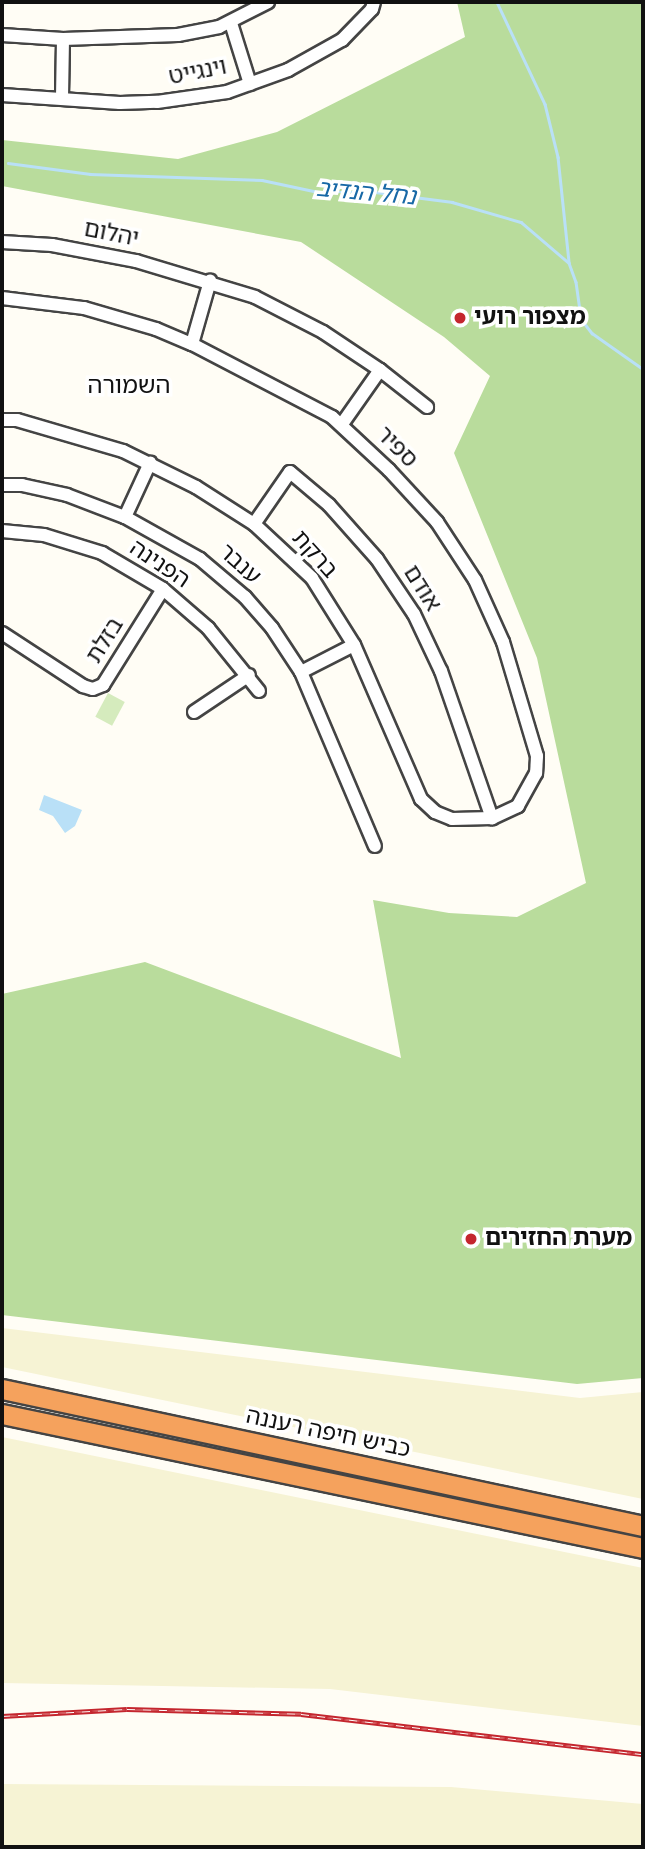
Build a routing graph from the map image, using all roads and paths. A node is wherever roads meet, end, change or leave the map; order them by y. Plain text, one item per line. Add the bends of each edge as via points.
1 (268, 2) edge
2 (374, 2) edge
3 (231, 23) junction
4 (2, 35) edge
5 (64, 39) junction
6 (250, 84) junction
7 (2, 95) edge
8 (62, 97) junction
9 (2, 242) edge
10 (211, 281) junction
11 (2, 298) edge
12 (192, 344) junction
13 (380, 370) junction
14 (427, 407) dead end
15 (2, 420) edge
16 (342, 424) junction
17 (150, 463) junction
18 (2, 485) edge
19 (125, 517) junction
20 (254, 524) junction
21 (2, 531) edge
22 (163, 589) junction
23 (2, 633) edge
24 (354, 645) junction
25 (301, 672) junction
26 (249, 675) junction
27 (259, 691) dead end
28 (194, 712) dead end
29 (492, 818) junction
30 (375, 846) dead end
31 (2, 1389) edge
32 (2, 1413) edge
33 (643, 1526) edge
34 (643, 1548) edge

1 - 3 street
2 - 6 street, וינגייט via 342,40
3 - 5 street via 178,36
3 - 6 street
4 - 5 street
5 - 8 street
6 - 8 street, וינגייט via 157,102
7 - 8 street, וינגייט
9 - 10 street, יהלום via 52,245
10 - 12 street
10 - 13 street, יהלום via 255,297 323,332
11 - 12 street, ספיר via 84,308
12 - 16 street, ספיר
13 - 14 street, יהלום
13 - 16 street
15 - 17 street, ברקת via 17,420
16 - 29 street, ספיר via 437,522 475,580 503,642 537,756 536,773 518,806
17 - 19 street
17 - 20 street, ברקת
18 - 19 street, ענבר via 67,495
19 - 25 street, ענבר via 200,559 245,597
20 - 24 street, ברקת via 312,578
20 - 29 street, אודם via 290,472 329,505 377,559 414,614 441,671
21 - 22 street, הפנינה via 44,536 102,553
22 - 23 street, בזלת via 103,685 93,689
22 - 26 street, הפנינה via 208,628
24 - 25 street
24 - 29 street, ברקת via 421,799 452,820
25 - 30 street, ענבר
26 - 27 street, הפנינה
26 - 28 street
31 - 33 highway, כביש חיפה רעננה
32 - 34 highway, כביש חיפה רעננה

